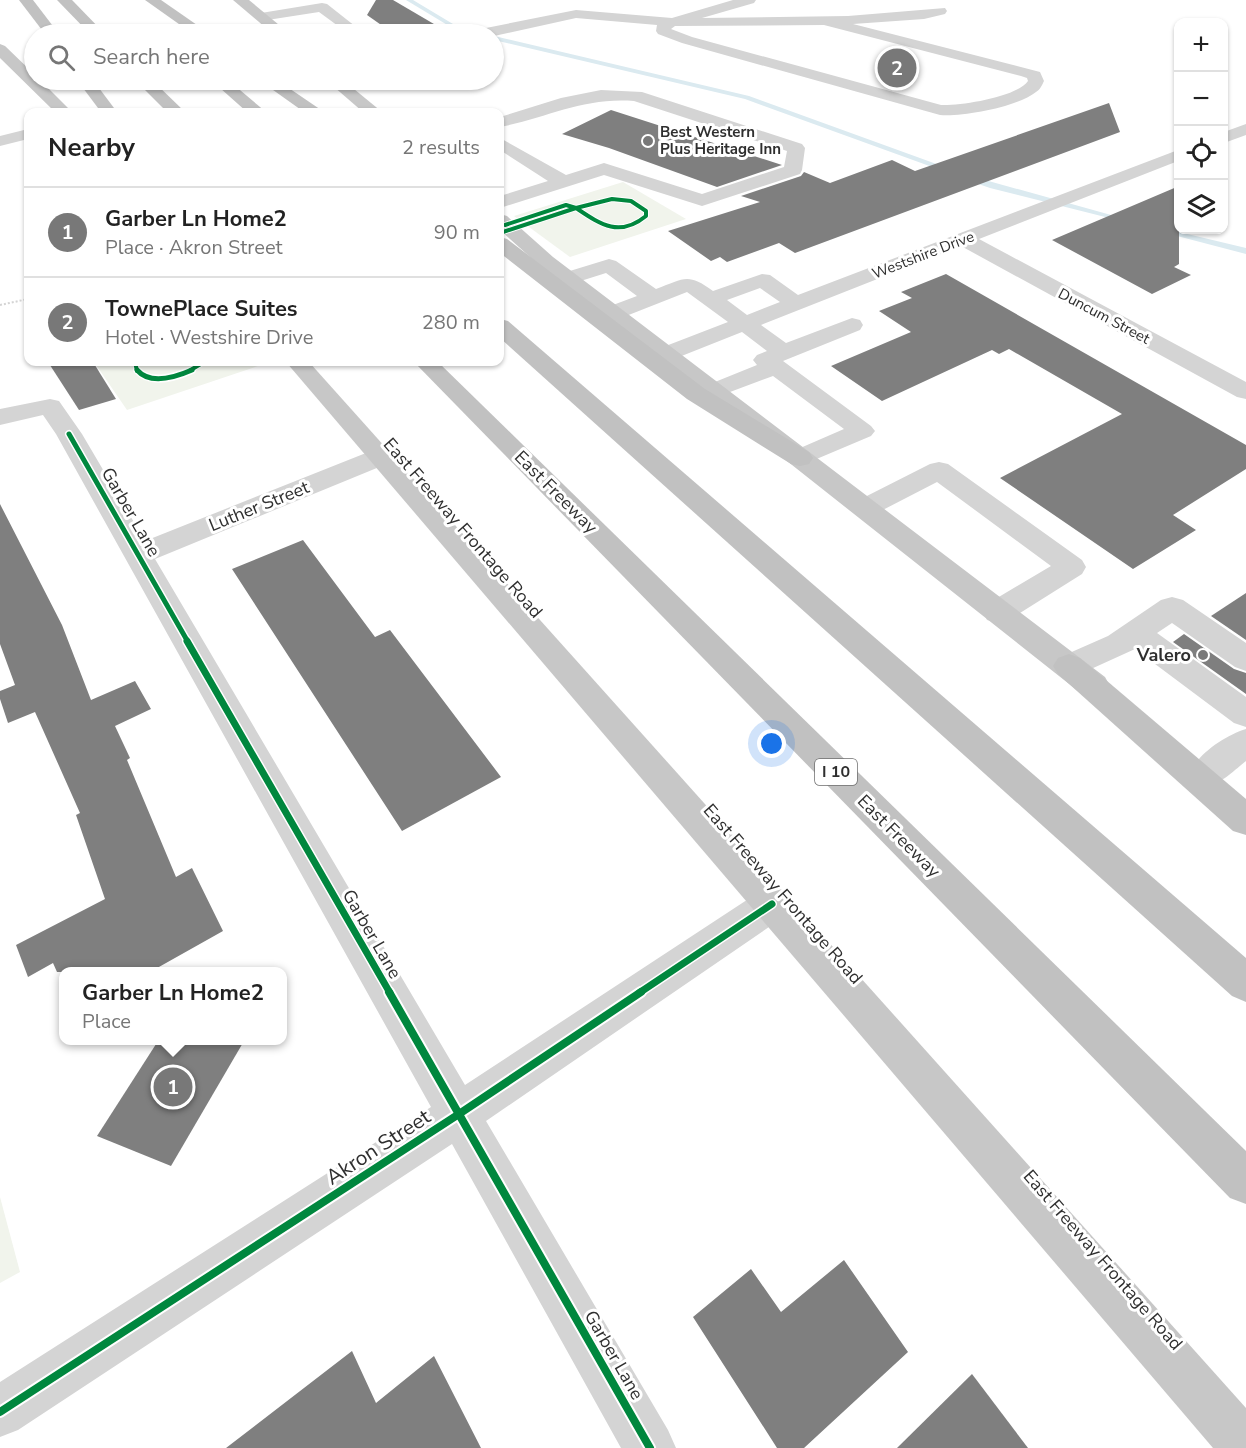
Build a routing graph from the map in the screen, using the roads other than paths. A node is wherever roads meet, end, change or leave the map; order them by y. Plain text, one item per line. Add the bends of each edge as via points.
1 (26, 0) edge
2 (64, 0) edge
3 (152, 0) edge
4 (240, 0) edge
5 (749, 0) edge
6 (927, 0) edge
7 (826, 13) junction
8 (261, 17) junction
9 (672, 22) junction
10 (44, 24) edge
11 (88, 24) edge
12 (187, 24) edge
13 (270, 24) edge
14 (345, 24) edge
15 (504, 29) edge
16 (0, 49) edge
17 (24, 73) edge
18 (42, 90) edge
19 (92, 90) edge
20 (153, 90) edge
21 (231, 90) edge
22 (282, 90) edge
23 (346, 90) edge
24 (60, 108) edge
25 (106, 108) edge
26 (172, 108) edge
27 (251, 108) edge
28 (309, 108) edge
29 (368, 108) edge
30 (504, 121) edge
31 (1245, 130) edge
32 (24, 135) edge
33 (1228, 136) edge
34 (0, 141) edge
35 (504, 145) edge
36 (1174, 157) edge
37 (562, 181) junction
38 (504, 201) edge
39 (504, 223) edge
40 (963, 239) junction
41 (504, 246) edge
42 (568, 279) junction
43 (653, 297) junction
44 (711, 299) junction
45 (804, 301) junction
46 (613, 313) junction
47 (745, 324) junction
48 (504, 330) edge
49 (666, 354) junction
50 (780, 359) junction
51 (300, 366) edge
52 (429, 366) edge
53 (714, 391) junction
54 (1246, 392) edge
55 (0, 417) edge
56 (380, 457) junction
57 (801, 458) junction
58 (865, 508) junction
59 (138, 555) junction
60 (999, 612) junction
61 (1135, 633) junction
62 (1246, 659) edge
63 (1069, 666) junction
64 (1246, 714) edge
65 (1246, 742) edge
66 (1207, 772) junction
67 (1246, 801) edge
68 (1246, 820) edge
69 (772, 904) junction
70 (1246, 983) edge
71 (459, 1114) junction
72 (1246, 1182) edge
73 (0, 1412) edge
74 (1246, 1447) edge
75 (650, 1448) edge

1 - 10 highway
2 - 11 highway
3 - 12 highway
4 - 8 main road
5 - 9 street
6 - 7 street via 940,11 924,15
7 - 9 street via 791,22
7 - 9 street via 1034,75 1036,81 1025,92 982,106 955,112 940,110 663,31
8 - 13 main road
8 - 14 street via 322,7
9 - 15 street via 576,14
16 - 17 main road
18 - 24 main road
19 - 25 highway
20 - 26 highway
21 - 27 highway
22 - 28 highway
23 - 29 main road
30 - 37 street via 591,95 620,94 796,148 793,170 702,200 604,169
31 - 33 street
32 - 34 street
35 - 37 street
36 - 40 street, Westshire Drive
37 - 38 street
39 - 42 main road
40 - 45 street, Westshire Drive
40 - 54 street, Duncum Street
41 - 57 highway via 696,394
42 - 43 street via 609,265
42 - 46 main road
43 - 44 street via 690,284
43 - 46 street
44 - 45 street via 762,280
44 - 47 street
45 - 47 street, Westshire Drive
45 - 50 street via 852,325
46 - 49 main road
47 - 49 street, Westshire Drive
47 - 50 street
48 - 70 highway
49 - 53 main road
50 - 53 street
50 - 57 street via 862,431
51 - 56 main road, East Freeway Frontage Road
52 - 72 highway, East Freeway / I 10
53 - 57 main road
55 - 59 street, Garber Lane via 50,406
56 - 59 street, Luther Street
56 - 69 main road, East Freeway Frontage Road
57 - 58 main road
58 - 60 main road
58 - 60 street via 939,470 1072,567
59 - 71 street, Garber Lane
60 - 63 main road
61 - 62 street via 1172,608
61 - 63 street
61 - 64 street
63 - 66 main road
63 - 68 highway
65 - 66 street
66 - 67 main road
69 - 71 street, Akron Street
69 - 74 main road, East Freeway Frontage Road
71 - 73 street, Akron Street
71 - 75 street, Garber Lane

